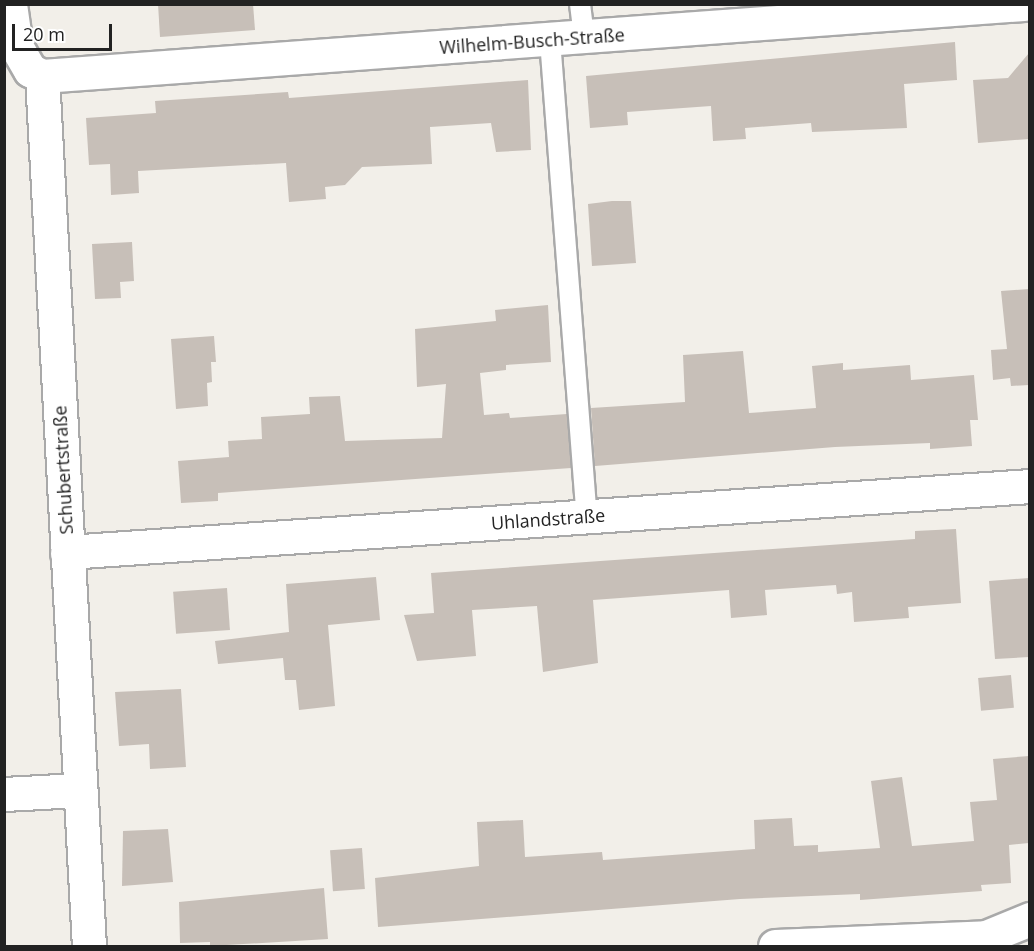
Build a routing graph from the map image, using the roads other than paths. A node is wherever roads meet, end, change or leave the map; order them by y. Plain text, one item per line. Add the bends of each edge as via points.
1 (10, 4) edge
2 (580, 4) edge
3 (1023, 4) edge
4 (584, 36) junction
5 (550, 40) junction
6 (42, 76) junction
7 (1029, 486) edge
8 (587, 517) junction
9 (67, 552) junction
10 (78, 790) junction
11 (4, 794) edge
12 (1029, 919) edge
13 (89, 946) edge
14 (775, 946) edge

1 - 6 street via 16,46 30,70
2 - 4 lane
3 - 4 street, Wilhelm-Busch-Straße
4 - 5 street, Wilhelm-Busch-Straße
5 - 6 street, Wilhelm-Busch-Straße
5 - 8 lane
6 - 9 street, Schubertstraße
7 - 8 street, Uhlandstraße
8 - 9 street, Uhlandstraße
9 - 10 street, Schubertstraße
10 - 11 street
10 - 13 street, Schubertstraße
12 - 14 street via 986,937

